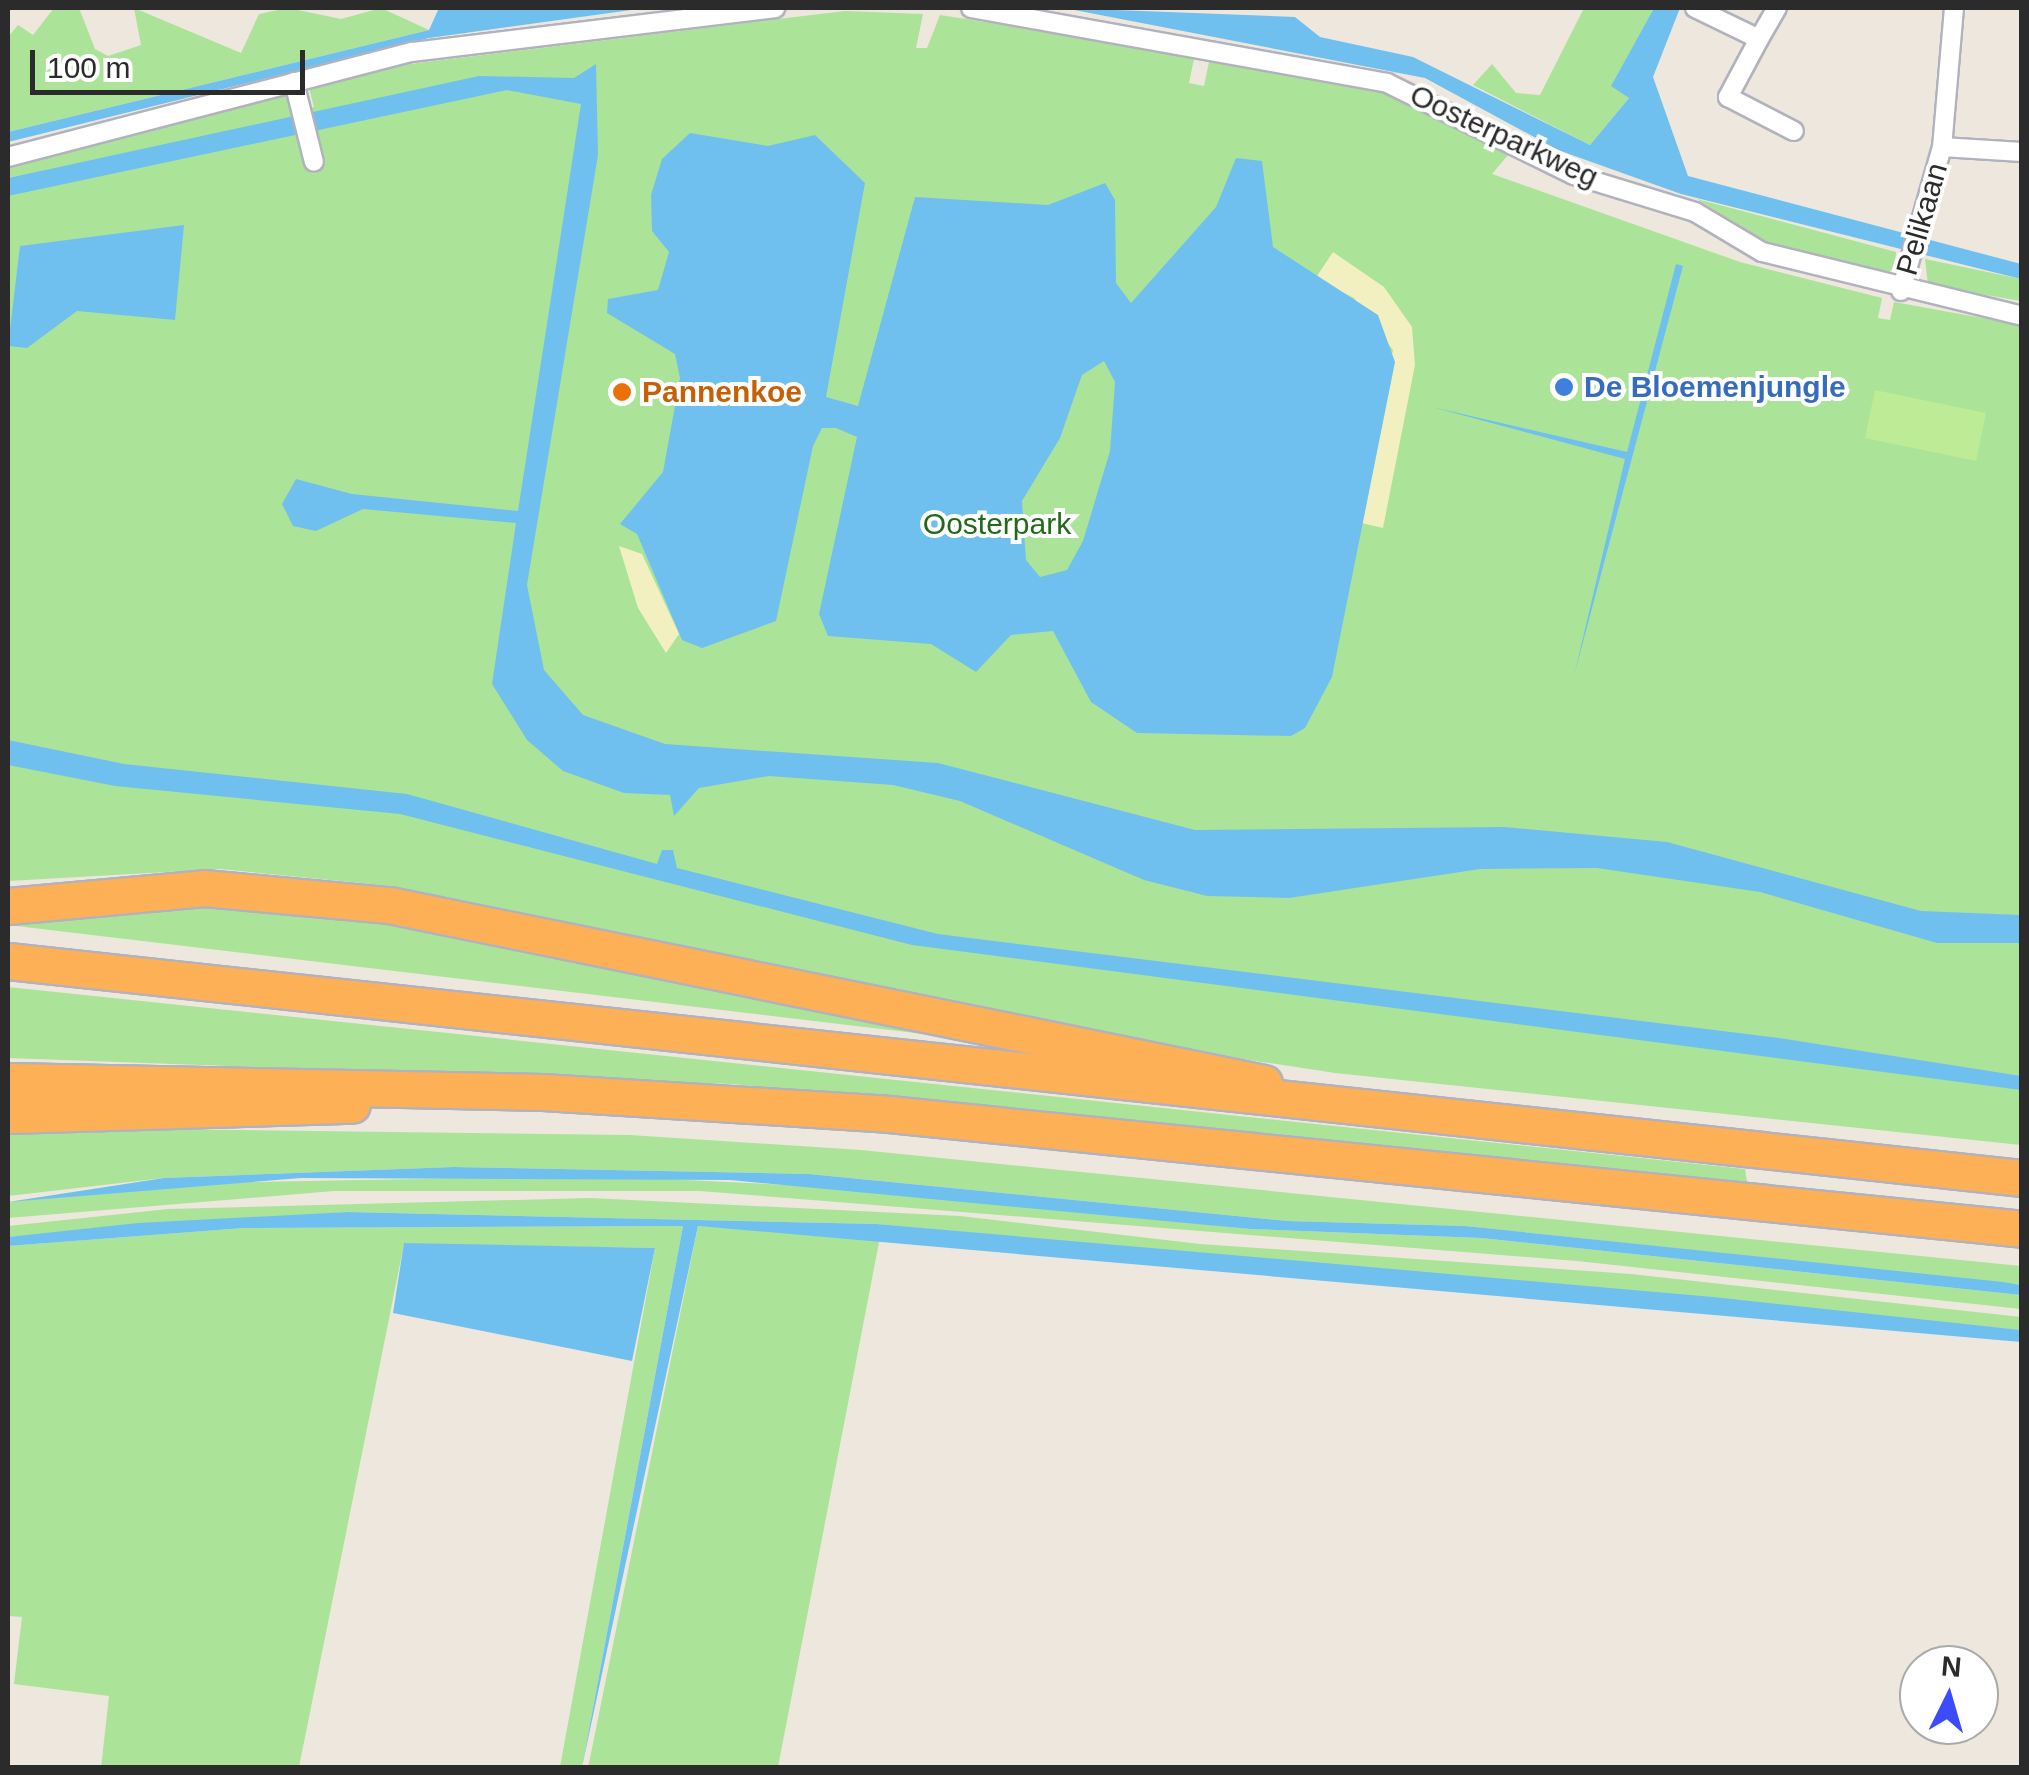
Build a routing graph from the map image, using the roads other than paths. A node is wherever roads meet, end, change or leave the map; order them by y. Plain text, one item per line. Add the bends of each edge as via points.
1 (774, 8) edge
2 (971, 8) edge
3 (1695, 8) edge
4 (1776, 8) edge
5 (1954, 8) edge
6 (1760, 38) junction
7 (294, 82) junction
8 (1794, 131) dead end
9 (1942, 147) junction
10 (2022, 152) edge
11 (8, 157) edge
12 (314, 162) dead end
13 (1902, 291) junction
14 (2022, 316) edge
15 (10, 905) edge
16 (8, 961) edge
17 (8, 1082) edge
18 (543, 1092) junction
19 (1366, 1111) junction
20 (8, 1115) edge
21 (2022, 1178) edge
22 (2022, 1229) edge

1 - 7 street via 412,52
2 - 13 street, Oosterparkweg via 1386,83 1574,175 1695,212 1762,252
3 - 6 street
4 - 6 street
5 - 9 street, Pelikaan
6 - 8 street via 1728,97
7 - 11 street
7 - 12 street
9 - 10 street, Pelikaan
9 - 13 street, Pelikaan
13 - 14 street, Oosterparkweg
15 - 19 highway via 204,888 389,906 973,1029 1216,1070
16 - 19 highway
17 - 18 highway
18 - 20 highway via 269,1111
18 - 22 highway via 1005,1124
19 - 21 highway

